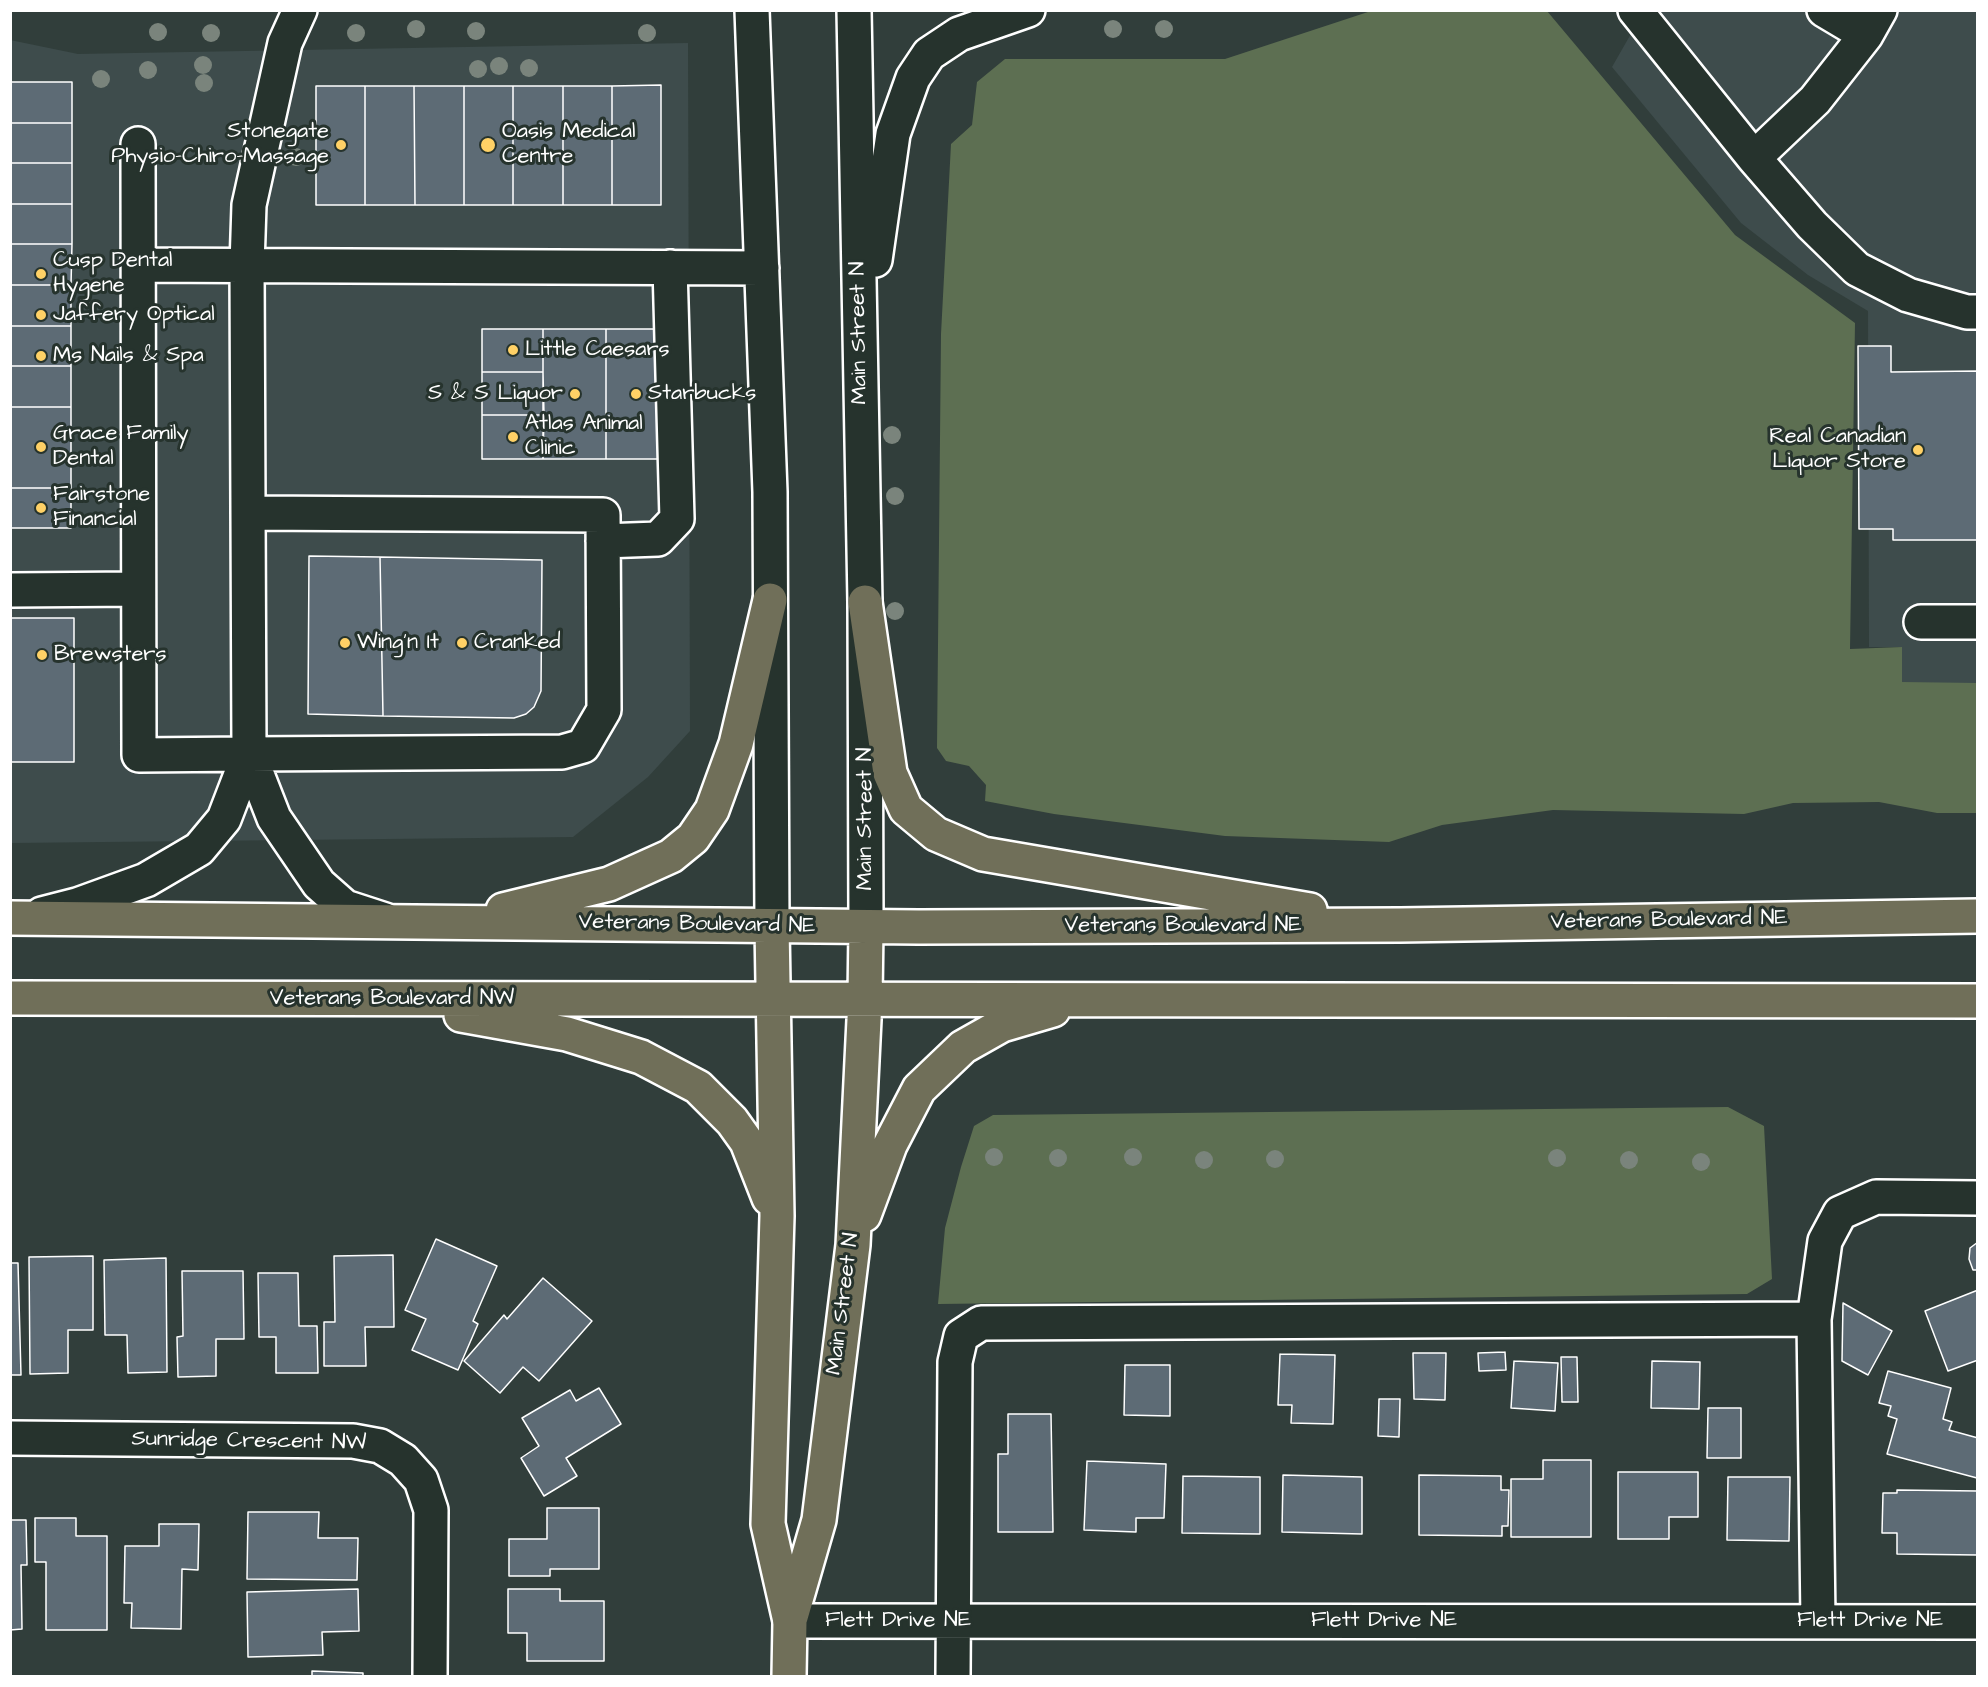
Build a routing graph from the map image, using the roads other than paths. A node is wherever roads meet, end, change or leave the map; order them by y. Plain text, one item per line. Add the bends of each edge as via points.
1 (300, 10) edge
2 (752, 10) edge
3 (854, 10) edge
4 (1028, 10) edge
5 (1635, 10) edge
6 (1824, 10) edge
7 (1873, 23) edge
8 (138, 144) dead end
9 (1754, 158) junction
10 (138, 265) junction
11 (247, 265) junction
12 (670, 267) junction
13 (762, 268) junction
14 (1977, 312) edge
15 (861, 360) junction
16 (248, 513) junction
17 (603, 541) junction
18 (138, 589) junction
19 (10, 590) edge
20 (770, 600) junction
21 (865, 602) junction
22 (1921, 622) dead end
23 (1977, 622) edge
24 (249, 754) junction
25 (1977, 916) edge
26 (18, 918) edge
27 (389, 921) junction
28 (1400, 925) junction
29 (772, 926) junction
30 (866, 927) junction
31 (10, 998) edge
32 (380, 999) junction
33 (865, 999) junction
34 (773, 1000) junction
35 (1087, 1000) junction
36 (1977, 1001) edge
37 (1977, 1198) edge
38 (777, 1216) junction
39 (853, 1245) junction
40 (1814, 1319) junction
41 (10, 1438) edge
42 (1818, 1621) junction
43 (790, 1622) junction
44 (954, 1622) junction
45 (1977, 1622) edge
46 (430, 1677) edge
47 (789, 1677) edge
48 (953, 1677) edge

1 - 11 street via 285,43 249,204
2 - 13 street, Main Street N
3 - 15 street, Main Street N
4 - 15 street via 959,34 929,54 913,78 893,134
5 - 9 street
6 - 7 street
7 - 9 street via 1815,100
8 - 10 street
9 - 14 street via 1812,225 1857,268 1908,295
10 - 11 street
10 - 18 street
11 - 12 street
11 - 16 street
12 - 13 street
12 - 17 street via 677,519 658,540
13 - 20 street, Main Street N
15 - 21 street, Main Street N
16 - 17 street via 603,515
16 - 24 street
17 - 24 street via 604,710 583,747 562,752
18 - 19 street
18 - 24 street via 139,755
20 - 27 main road via 736,744 712,810 693,838 671,856 609,884 517,908
20 - 29 street, Main Street N
21 - 28 main road via 890,773 906,808 936,834 983,854
21 - 30 street, Main Street N
22 - 23 street
24 - 26 street via 224,819 199,849 146,880 77,905
24 - 27 street via 274,818 319,884 345,907
25 - 28 main road, Veterans Boulevard NE
26 - 27 main road
27 - 29 main road, Veterans Boulevard NE
28 - 30 main road, Veterans Boulevard NE
29 - 30 main road, Veterans Boulevard NE
29 - 34 main road, Main Street N
30 - 33 main road, Main Street N
31 - 32 main road, Veterans Boulevard NW
32 - 34 main road, Veterans Boulevard NW
32 - 38 main road via 567,1034 641,1057 698,1087 747,1142
33 - 34 main road, Veterans Boulevard NW
33 - 35 main road
33 - 39 main road, Main Street N
34 - 38 main road, Main Street N
35 - 36 main road
35 - 39 main road via 1002,1025 963,1047 919,1089 890,1145
37 - 40 street via 1876,1197 1840,1213 1825,1241
38 - 43 main road, Main Street N via 768,1524
39 - 43 main road, Main Street N via 819,1520
40 - 42 street
40 - 44 street via 981,1323 961,1336 955,1362
41 - 46 street, Sunridge Crescent NW via 353,1441 380,1446 403,1460 421,1480 431,1510
42 - 44 street, Flett Drive NE
42 - 45 street, Flett Drive NE
43 - 44 street, Flett Drive NE
43 - 47 main road, Main Street N
44 - 48 street

